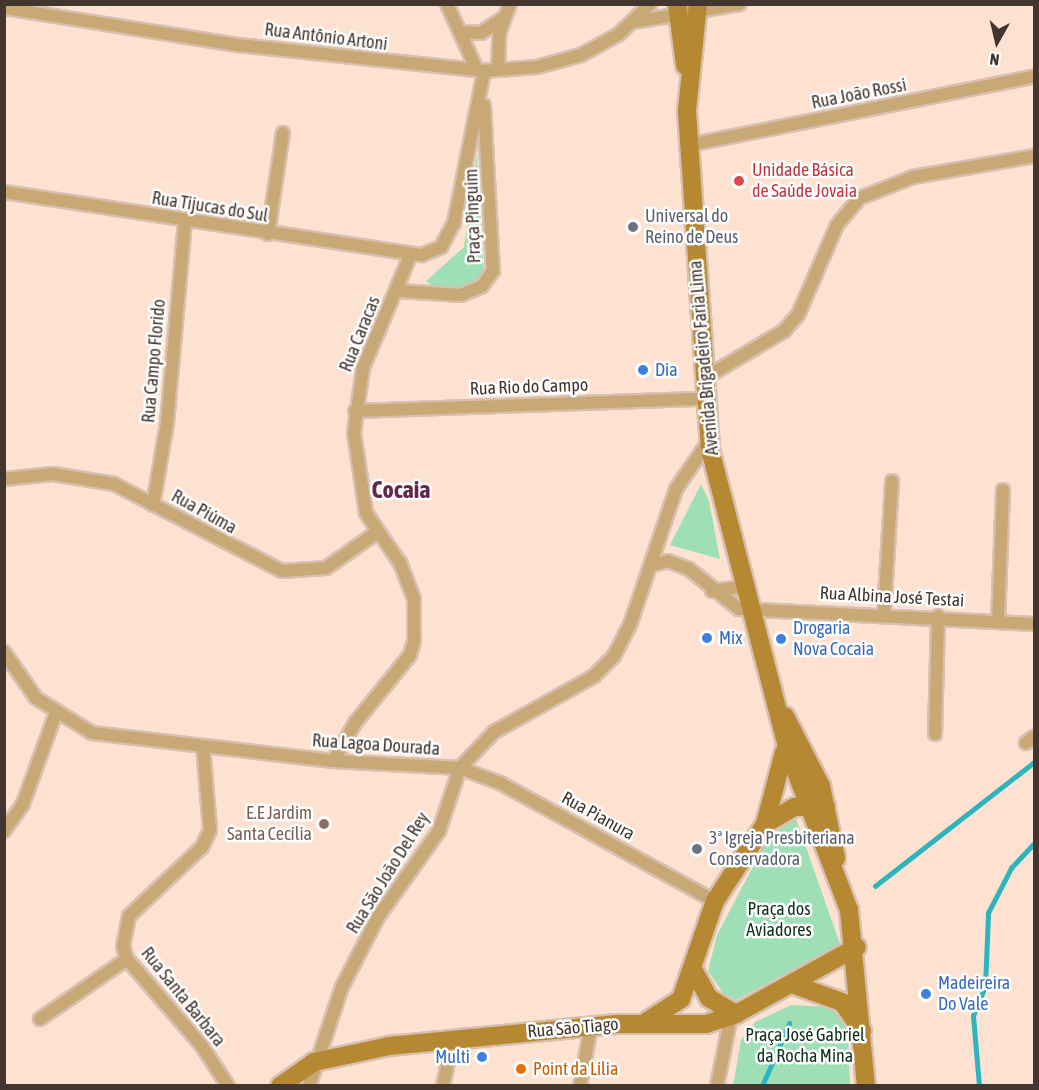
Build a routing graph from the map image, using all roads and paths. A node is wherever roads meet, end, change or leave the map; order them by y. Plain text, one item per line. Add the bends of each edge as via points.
1 (447, 4) edge
2 (510, 4) edge
3 (650, 4) edge
4 (739, 4) edge
5 (4, 8) edge
6 (698, 8) edge
7 (677, 10) edge
8 (504, 17) junction
9 (633, 22) junction
10 (462, 32) junction
11 (498, 70) junction
12 (480, 71) junction
13 (1035, 77) edge
14 (483, 91) junction
15 (688, 91) junction
16 (283, 133) dead end
17 (690, 145) junction
18 (1035, 156) edge
19 (4, 192) edge
20 (185, 221) junction
21 (268, 234) junction
22 (410, 256) junction
23 (398, 291) junction
24 (703, 379) junction
25 (704, 399) junction
26 (356, 411) junction
27 (709, 441) junction
28 (4, 479) edge
29 (892, 481) dead end
30 (1003, 490) dead end
31 (153, 505) junction
32 (376, 533) junction
33 (652, 565) junction
34 (742, 587) junction
35 (712, 591) junction
36 (748, 610) junction
37 (884, 612) junction
38 (938, 616) junction
39 (998, 621) junction
40 (1035, 624) edge
41 (4, 652) edge
42 (778, 704) junction
43 (56, 713) junction
44 (935, 734) dead end
45 (785, 738) junction
46 (202, 747) junction
47 (333, 761) junction
48 (460, 768) junction
49 (806, 805) junction
50 (826, 807) junction
51 (765, 824) junction
52 (4, 831) edge
53 (837, 870) junction
54 (715, 902) junction
55 (856, 947) junction
56 (127, 959) junction
57 (694, 971) junction
58 (792, 984) junction
59 (734, 1015) junction
60 (40, 1019) dead end
61 (644, 1023) junction
62 (591, 1026) junction
63 (865, 1038) junction
64 (453, 1040) junction
65 (314, 1062) junction
66 (228, 1086) edge
67 (280, 1086) edge
68 (309, 1086) edge
69 (443, 1086) edge
70 (580, 1086) edge
71 (717, 1086) edge
72 (866, 1086) edge

1 - 10 street
2 - 8 street
3 - 9 street, Rua Antônio Artoni
4 - 6 street, Rua Antônio Artoni
5 - 12 street, Rua Antônio Artoni via 238,45
6 - 7 street, Rua Antônio Artoni
6 - 15 main road, Avenida Brigadeiro Faria Lima
7 - 9 street, Rua Antônio Artoni
7 - 15 main road
8 - 10 street via 481,33
8 - 11 street
9 - 11 street, Rua Antônio Artoni via 571,59
10 - 12 street
11 - 12 street, Rua Antônio Artoni
12 - 14 street
13 - 17 street, Rua João Rossi
14 - 22 street via 454,223 441,247
14 - 23 street, Praça Pinguim via 493,271 482,286 461,295
15 - 17 main road, Avenida Brigadeiro Faria Lima
16 - 21 street
17 - 24 main road, Avenida Brigadeiro Faria Lima
18 - 24 street via 913,177 860,198 837,225 798,315 766,344
19 - 20 street, Rua Tijucas do Sul
20 - 21 street, Rua Tijucas do Sul
20 - 31 street, Rua Campo Florido via 167,423
21 - 22 street, Rua Tijucas do Sul
22 - 23 street, Rua Caracas
23 - 26 street, Rua Caracas via 363,368
24 - 25 main road, Avenida Brigadeiro Faria Lima
25 - 26 street, Rua Rio do Campo
25 - 27 main road, Avenida Brigadeiro Faria Lima
26 - 32 street, Rua Caracas via 359,490
27 - 33 street, Rua Lagoa Dourada via 676,489
27 - 34 main road, Avenida Brigadeiro Faria Lima
28 - 31 street, Rua Piúma via 85,477 114,484
29 - 37 street
30 - 39 street
31 - 32 street, Rua Piúma via 282,571 326,568
32 - 47 street, Rua Caracas via 408,579 414,599 414,641 410,655 355,723
33 - 35 street via 680,564
33 - 48 street, Rua Lagoa Dourada via 614,656 594,676 494,732
34 - 35 street
34 - 36 main road, Avenida Brigadeiro Faria Lima
35 - 36 street via 729,606
36 - 37 street, Rua Albina José Testai
36 - 42 main road, Avenida Brigadeiro Faria Lima
37 - 38 street, Rua Albina José Testai
38 - 39 street, Rua Albina José Testai
38 - 44 street
39 - 40 street, Rua Albina José Testai
41 - 43 street, Rua Lagoa Dourada via 36,698
42 - 45 main road, Avenida Brigadeiro Faria Lima
42 - 50 main road, Avenida Brigadeiro Faria Lima via 803,746
43 - 46 street, Rua Lagoa Dourada via 92,733
43 - 52 street via 23,804
45 - 49 main road, Avenida Brigadeiro Faria Lima
45 - 51 main road via 783,771
46 - 47 street, Rua Lagoa Dourada
46 - 56 street, Rua Santa Barbara via 210,830 202,848 129,916 123,927
47 - 48 street, Rua Lagoa Dourada
48 - 54 street, Rua Pianura via 500,783
48 - 65 street, Rua São João Del Rey via 439,831 378,917 342,987
49 - 50 main road
49 - 51 main road via 783,811
49 - 53 main road, Avenida Brigadeiro Faria Lima
50 - 53 main road, Avenida Brigadeiro Faria Lima
51 - 54 main road
53 - 55 main road, Avenida Brigadeiro Faria Lima
54 - 57 main road
55 - 58 main road, Rua São Tiago
55 - 63 main road, Avenida Brigadeiro Faria Lima
56 - 60 street
56 - 66 street, Rua Santa Barbara via 202,1046
57 - 59 main road via 709,998
57 - 61 main road via 672,1009
58 - 59 main road, Rua São Tiago
58 - 63 main road via 842,1002
59 - 61 main road, Rua São Tiago via 690,1026
59 - 71 street
61 - 62 main road, Rua São Tiago
62 - 64 main road, Rua São Tiago
62 - 70 street
63 - 72 main road, Avenida Brigadeiro Faria Lima
64 - 65 main road, Rua São Tiago via 354,1051
64 - 69 street
65 - 67 main road, Rua São Tiago
65 - 68 street, Rua São João Del Rey

